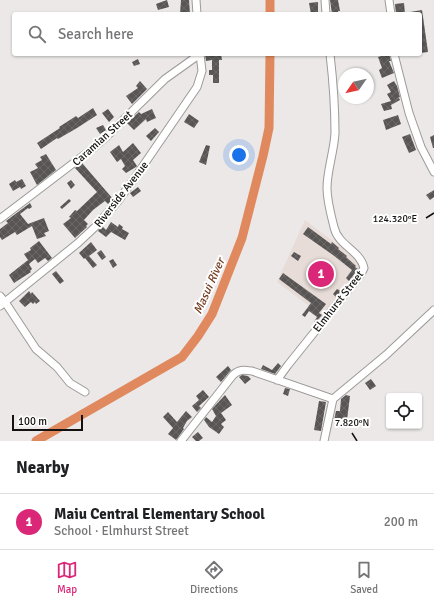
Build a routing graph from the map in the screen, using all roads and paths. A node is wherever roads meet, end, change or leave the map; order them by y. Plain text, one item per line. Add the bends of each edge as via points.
1 (196, 0) edge
2 (325, 0) edge
3 (389, 0) edge
4 (197, 12) edge
5 (326, 12) edge
6 (391, 12) edge
7 (197, 56) edge
8 (200, 56) edge
9 (330, 56) edge
10 (395, 56) edge
11 (434, 172) edge
12 (0, 219) edge
13 (2, 301) edge
14 (434, 310) edge
15 (277, 380) junction
16 (85, 392) dead end
17 (333, 399) junction
18 (181, 441) edge
19 (324, 441) edge

1 - 4 street
2 - 5 street
3 - 6 street
7 - 12 street, Caramian Street via 165,79 92,149
8 - 13 street, Riverside Avenue via 202,71 197,87 118,201 78,243
9 - 15 street, Elmhurst Street via 335,132 328,194 336,234 357,256 364,268 362,274
10 - 11 street via 409,113 421,147
13 - 16 street via 36,349 70,383
14 - 17 street via 386,355
15 - 17 street
15 - 18 street via 252,371 239,370
17 - 19 street

